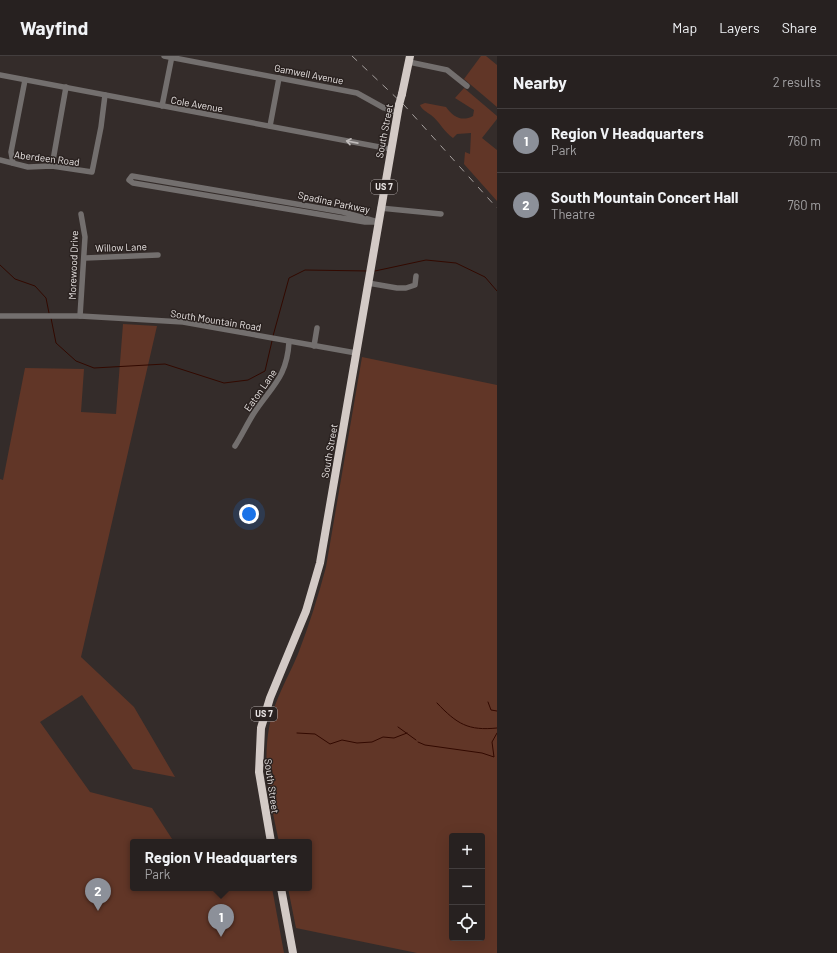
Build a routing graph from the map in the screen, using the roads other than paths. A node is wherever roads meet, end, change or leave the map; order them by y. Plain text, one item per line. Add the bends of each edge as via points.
1 (164, 56) edge
2 (172, 57) edge
3 (410, 59) edge
4 (0, 75) edge
5 (279, 78) junction
6 (25, 80) junction
7 (467, 86) dead end
8 (66, 88) junction
9 (105, 95) junction
10 (162, 106) junction
11 (398, 109) junction
12 (270, 126) junction
13 (390, 149) junction
14 (0, 160) edge
15 (13, 163) junction
16 (52, 166) junction
17 (248, 195) junction
18 (247, 202) junction
19 (307, 205) junction
20 (380, 208) junction
21 (305, 212) junction
22 (81, 214) dead end
23 (441, 214) dead end
24 (378, 222) junction
25 (158, 255) dead end
26 (84, 258) junction
27 (416, 276) dead end
28 (368, 283) junction
29 (0, 316) edge
30 (80, 316) junction
31 (316, 328) dead end
32 (290, 342) junction
33 (314, 346) junction
34 (356, 353) junction
35 (235, 446) dead end
36 (270, 839) edge
37 (281, 891) edge
38 (293, 953) edge

1 - 2 street, Gamwell Avenue
2 - 5 street, Gamwell Avenue
2 - 10 street
3 - 7 street via 447,70
3 - 11 highway, South Street / US 7, bridge
4 - 6 street, Cole Avenue
5 - 11 street, Gamwell Avenue via 357,93 384,108
5 - 12 street
6 - 8 street, Cole Avenue
6 - 15 street via 11,152
8 - 9 street, Cole Avenue
8 - 16 street
9 - 10 street, Cole Avenue
9 - 16 street, Aberdeen Road via 92,172
10 - 12 street, Cole Avenue
11 - 13 highway, South Street / US 7
13 -> 12 street, Cole Avenue
13 - 20 highway, South Street / US 7
14 - 15 street, Aberdeen Road
15 - 16 street, Aberdeen Road via 28,167
17 - 18 street
17 - 18 street, Spadina Parkway via 132,176 129,178 130,183
17 - 19 street, Spadina Parkway
18 - 21 street, Spadina Parkway
19 - 21 street
19 - 24 street, Spadina Parkway via 365,216
20 - 23 street
20 - 24 highway, South Street / US 7
21 - 24 street, Spadina Parkway via 370,223
22 - 26 street, Morewood Drive via 86,231
24 - 28 highway, South Street / US 7
25 - 26 street, Willow Lane
26 - 30 street, Morewood Drive
27 - 28 street via 415,285 406,288
28 - 34 highway, South Street / US 7
29 - 30 street, South Mountain Road
30 - 32 street, South Mountain Road via 183,322
31 - 33 street
32 - 33 street, South Mountain Road
32 - 35 street, Eaton Lane via 284,371 253,414
33 - 34 street, South Mountain Road
34 - 36 highway, South Street / US 7 via 316,581 270,698 261,728 259,772
37 - 38 highway

